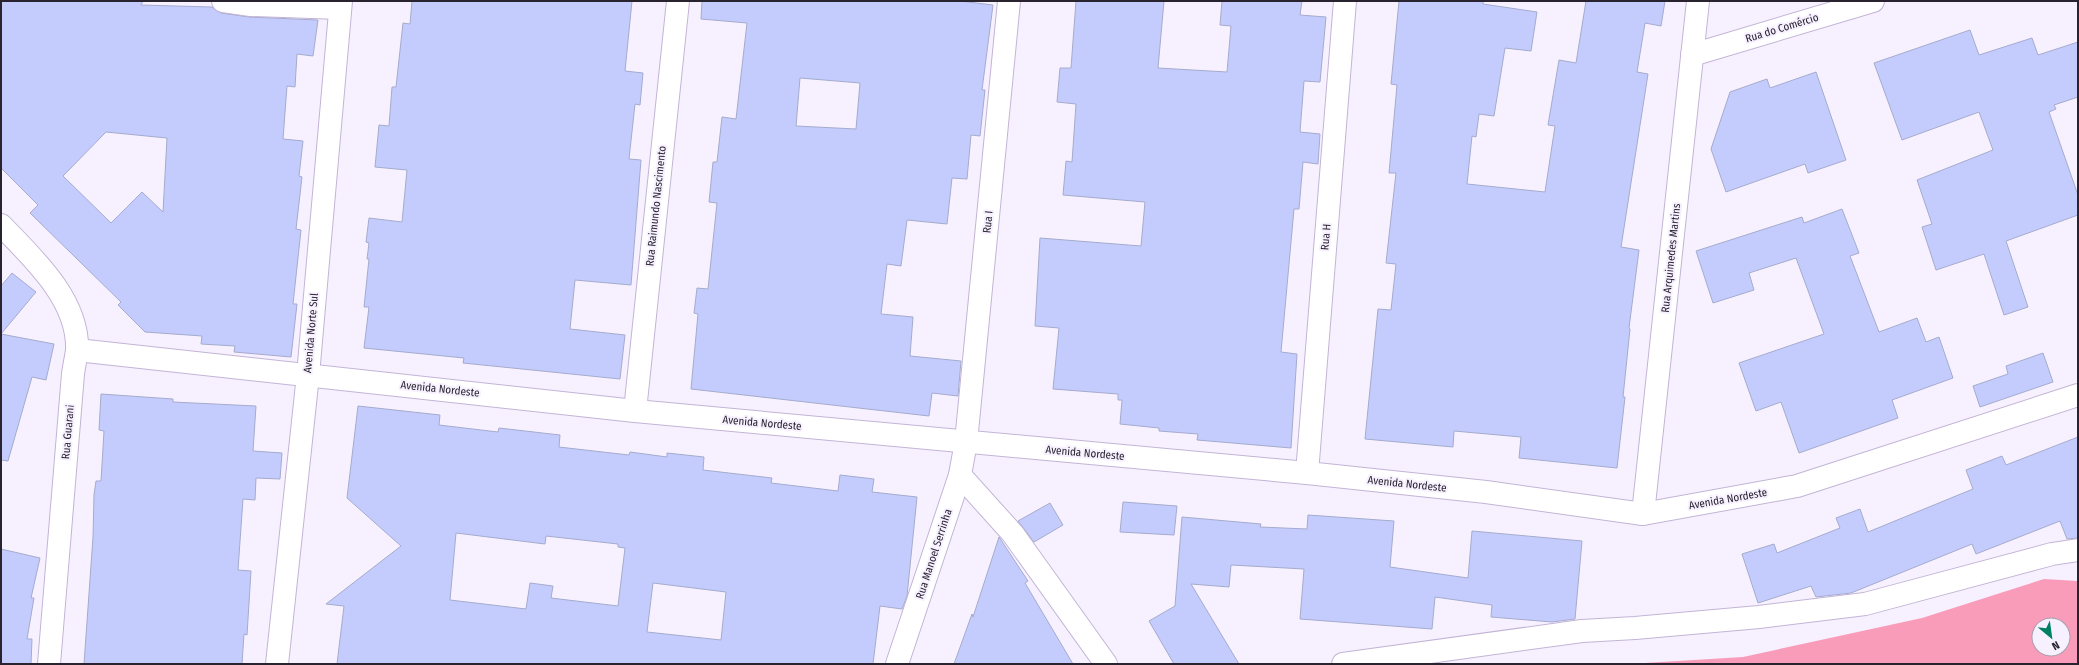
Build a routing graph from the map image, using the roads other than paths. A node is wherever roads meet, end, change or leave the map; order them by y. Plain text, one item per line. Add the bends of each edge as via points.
1 (223, 1) edge
2 (678, 1) edge
3 (1009, 1) edge
4 (1345, 1) edge
5 (1698, 1) edge
6 (1872, 1) edge
7 (340, 4) edge
8 (1692, 55) junction
9 (1, 225) edge
10 (77, 350) junction
11 (308, 374) junction
12 (2078, 395) edge
13 (635, 411) junction
14 (966, 442) junction
15 (1307, 473) junction
16 (960, 475) junction
17 (1643, 514) junction
18 (2078, 550) edge
19 (49, 664) edge
20 (277, 664) edge
21 (897, 664) edge
22 (1106, 664) edge
23 (1343, 664) edge

1 - 7 street via 251,5
2 - 13 street, Rua Raimundo Nascimento
3 - 14 street, Rua I
4 - 15 street, Rua H
5 - 8 street, Rua Arquimedes Martins
6 - 8 street, Rua do Comércio
7 - 11 street, Avenida Norte Sul
8 - 17 street, Rua Arquimedes Martins
9 - 10 street, Rua Guarani via 55,285 75,329
10 - 11 street, Avenida Nordeste
10 - 19 street, Rua Guarani
11 - 13 street, Avenida Nordeste
11 - 20 street, Avenida Norte Sul
12 - 17 street, Avenida Nordeste via 1797,486
13 - 14 street, Avenida Nordeste
14 - 15 street, Avenida Nordeste
14 - 16 street, Rua Manoel Serrinha
15 - 17 street, Avenida Nordeste via 1486,492
16 - 21 street, Rua Manoel Serrinha
16 - 22 street via 1013,534
18 - 23 street via 2052,554 1865,604 1759,617 1575,632

